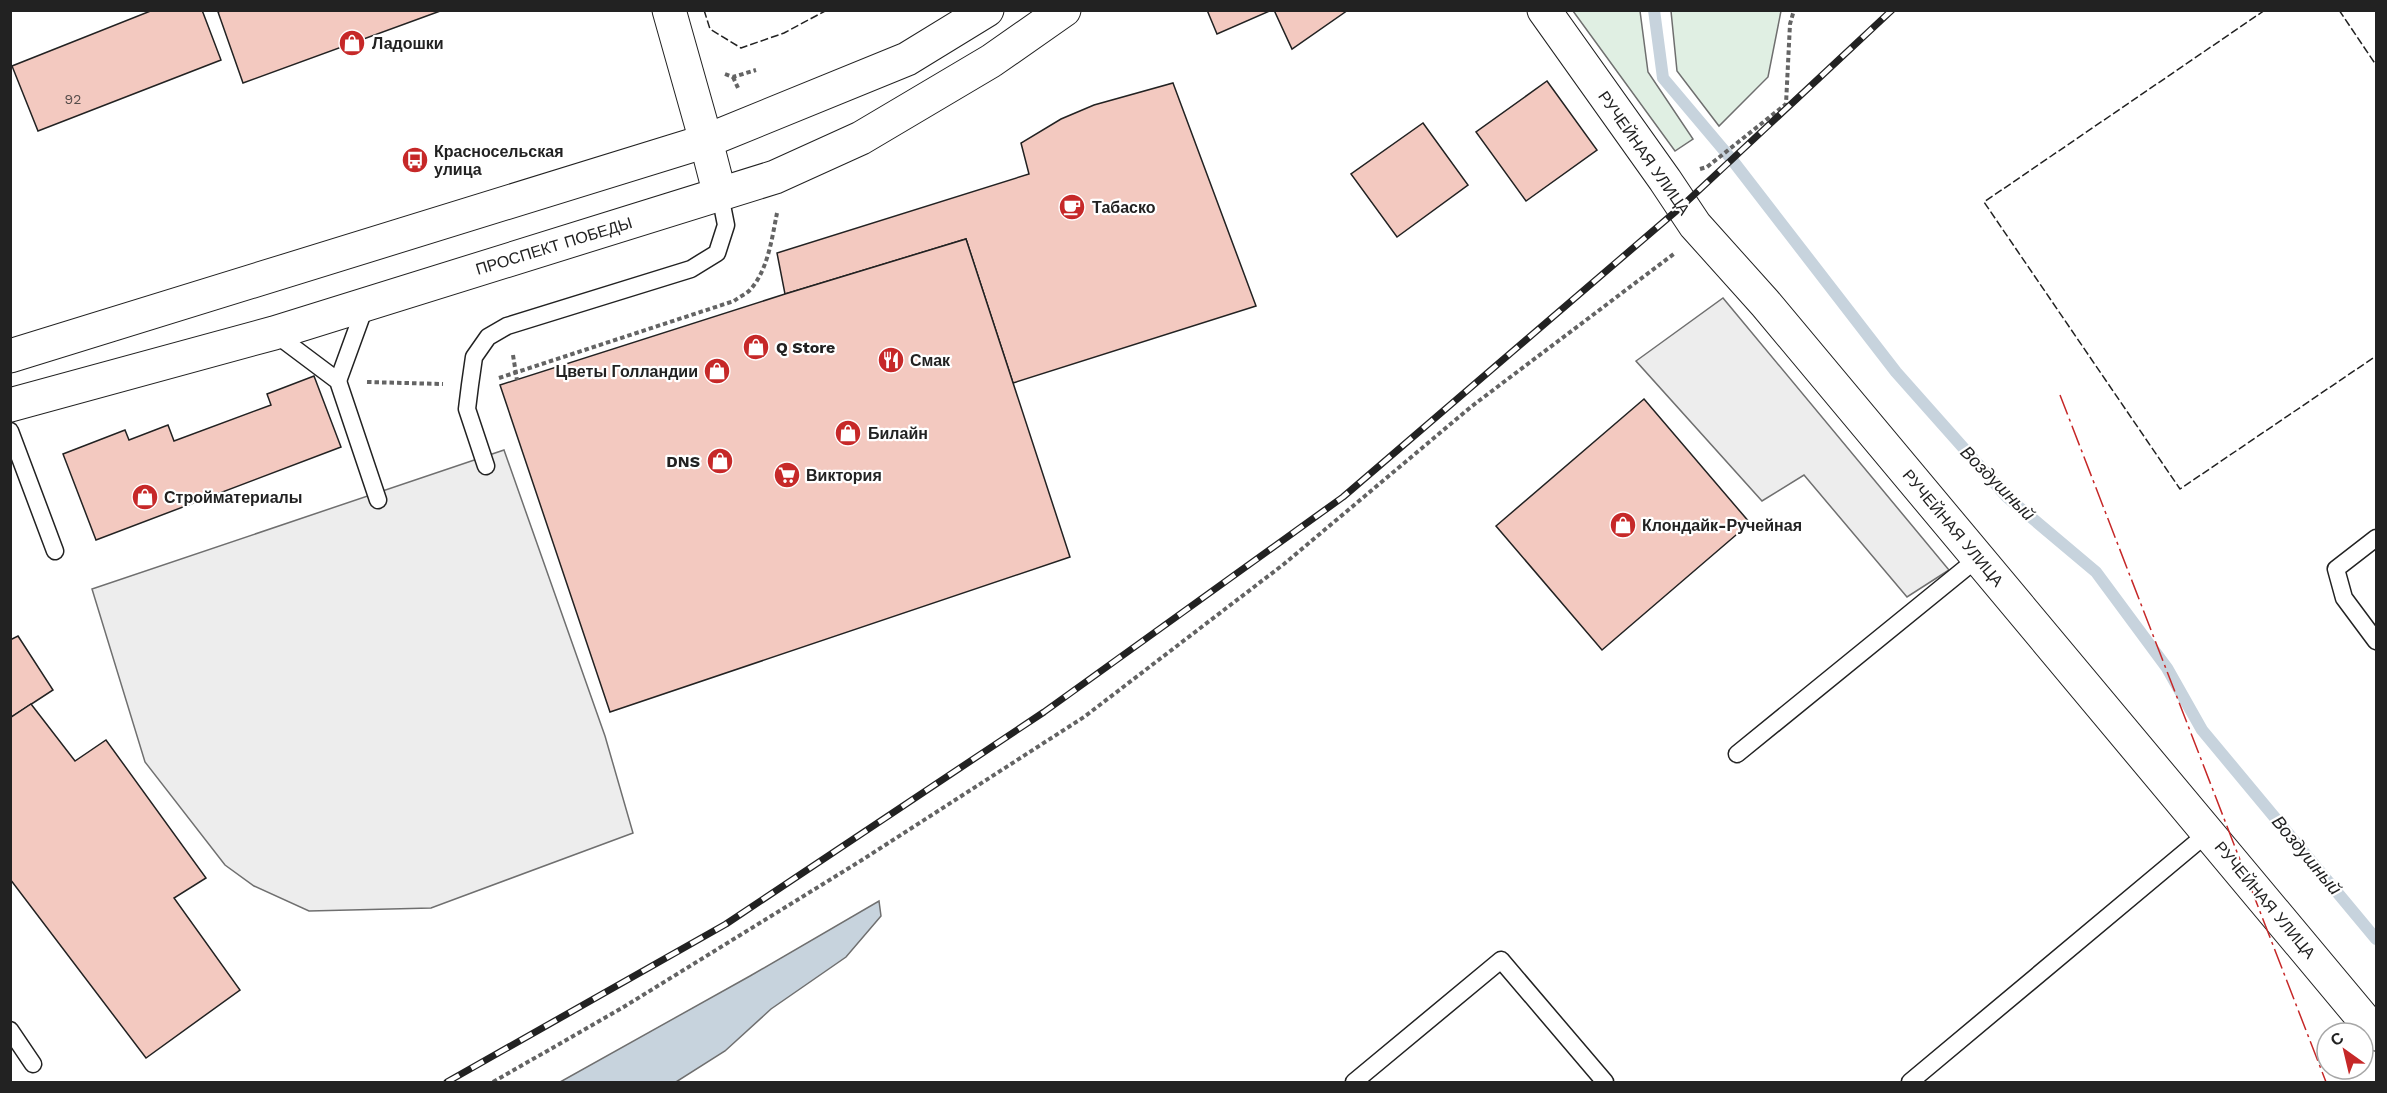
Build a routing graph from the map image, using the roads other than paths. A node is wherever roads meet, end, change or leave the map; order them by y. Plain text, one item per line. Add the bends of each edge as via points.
1 (669, 10) edge
2 (987, 10) edge
3 (1064, 10) edge
4 (1544, 10) edge
5 (706, 141) junction
6 (720, 195) junction
7 (366, 304) junction
8 (274, 333) junction
9 (10, 356) edge
10 (338, 381) junction
11 (10, 405) edge
12 (10, 431) edge
13 (486, 466) dead end
14 (378, 500) dead end
15 (2376, 538) edge
16 (55, 551) dead end
17 (1978, 558) junction
18 (2376, 641) edge
19 (1737, 754) dead end
20 (2209, 832) junction
21 (10, 1030) edge
22 (2376, 1034) edge
23 (33, 1064) dead end
24 (1354, 1083) edge
25 (1605, 1083) edge
26 (1910, 1083) edge

1 - 5 main road
2 - 5 main road via 907,58
3 - 6 main road, ПРОСПЕКТ ПОБЕДЫ via 992,61 861,138 775,177
4 - 17 main road, РУЧЕЙНАЯ УЛИЦА via 1701,233 1765,303
5 - 6 main road
5 - 9 main road
6 - 7 main road, ПРОСПЕКТ ПОБЕДЫ
6 - 13 lane via 726,225 717,253 691,269 507,326 488,337 474,357 467,409
7 - 8 main road, ПРОСПЕКТ ПОБЕДЫ
7 - 10 lane
8 - 10 lane
8 - 11 main road, ПРОСПЕКТ ПОБЕДЫ
10 - 14 lane
12 - 16 lane
15 - 18 lane via 2336,569 2344,598
17 - 19 lane
17 - 20 main road, РУЧЕЙНАЯ УЛИЦА
20 - 22 main road, РУЧЕЙНАЯ УЛИЦА
20 - 26 lane
21 - 23 lane
24 - 25 lane via 1501,960

